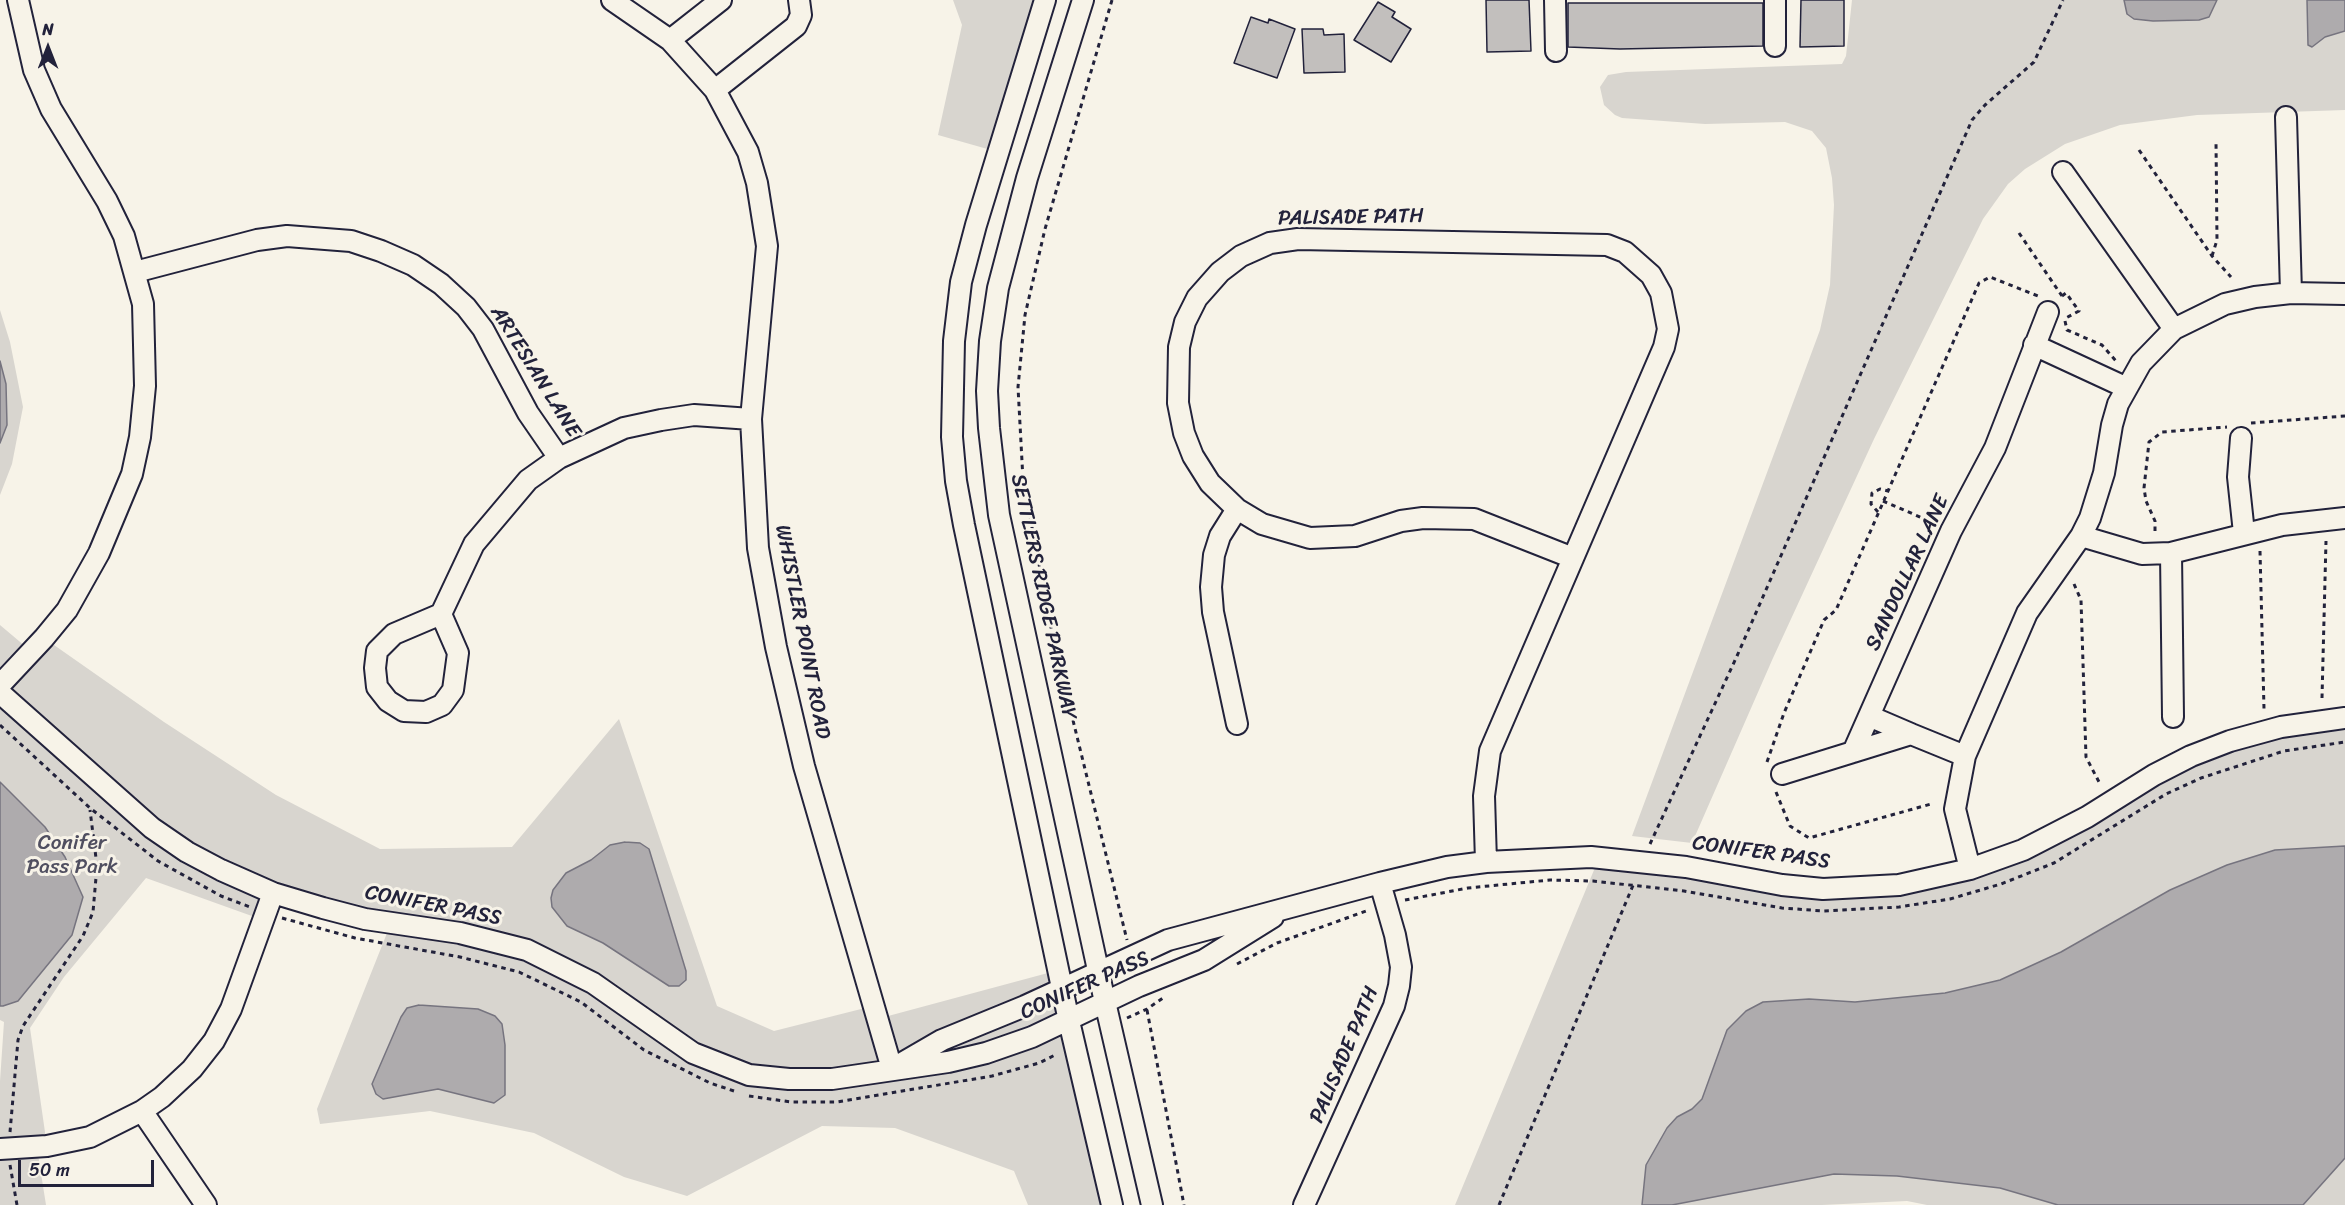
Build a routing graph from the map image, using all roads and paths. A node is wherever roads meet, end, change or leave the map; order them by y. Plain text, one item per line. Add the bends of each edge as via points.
1 (18, 0) edge
2 (612, 0) edge
3 (721, 0) edge
4 (800, 0) edge
5 (1045, 0) edge
6 (1083, 0) edge
7 (1112, 0) edge
8 (1556, 0) edge
9 (1775, 0) edge
10 (2063, 0) edge
11 (670, 40) junction
12 (1775, 46) dead end
13 (1556, 51) dead end
14 (716, 90) junction
15 (2286, 117) dead end
16 (2216, 142) dead end
17 (2139, 150) dead end
18 (2063, 172) dead end
19 (2019, 233) dead end
20 (2212, 256) junction
21 (135, 272) junction
22 (2231, 277) dead end
23 (2066, 293) dead end
24 (2291, 293) junction
25 (2345, 294) edge
26 (2062, 296) dead end
27 (2054, 311) junction
28 (2174, 329) junction
29 (2034, 345) junction
30 (2116, 361) dead end
31 (2127, 388) junction
32 (751, 419) junction
33 (2162, 432) dead end
34 (2241, 438) dead end
35 (559, 458) junction
36 (1888, 491) junction
37 (1883, 501) junction
38 (1237, 509) junction
39 (1878, 513) junction
40 (2345, 518) edge
41 (1951, 531) junction
42 (2155, 531) dead end
43 (2244, 533) junction
44 (2080, 536) junction
45 (2326, 541) dead end
46 (2260, 551) dead end
47 (2171, 553) junction
48 (1573, 558) junction
49 (2074, 584) dead end
50 (441, 614) junction
51 (0, 685) edge
52 (0, 693) edge
53 (2322, 698) dead end
54 (2264, 709) dead end
55 (1869, 716) junction
56 (2173, 717) dead end
57 (2345, 718) edge
58 (1238, 724) dead end
59 (0, 725) edge
60 (1911, 734) junction
61 (1853, 752) junction
62 (1965, 756) junction
63 (1774, 776) junction
64 (2099, 782) dead end
65 (1931, 804) dead end
66 (90, 808) junction
67 (1652, 840) dead end
68 (1486, 862) junction
69 (1970, 869) junction
70 (1380, 883) junction
71 (1633, 885) dead end
72 (273, 893) junction
73 (1284, 910) junction
74 (266, 913) junction
75 (1125, 934) dead end
76 (1098, 972) junction
77 (1062, 989) junction
78 (1105, 1002) junction
79 (1147, 1009) dead end
80 (1069, 1021) junction
81 (1039, 1063) dead end
82 (892, 1069) junction
83 (737, 1092) dead end
84 (747, 1095) dead end
85 (142, 1111) junction
86 (5, 1149) edge
87 (18, 1205) edge
88 (206, 1205) edge
89 (1112, 1205) edge
90 (1152, 1205) edge
91 (1184, 1205) edge
92 (1304, 1205) edge
93 (1499, 1205) edge

1 - 21 street via 24,35 46,99 107,201
2 - 11 street, WHISTLER POINT ROAD
3 - 11 street
4 - 14 street via 801,15 796,26
5 - 77 street via 962,282 954,341 952,406 956,481 964,525
6 - 76 street, SETTLERS RIDGE PARKWAY via 1009,241 992,331 987,392 999,515
7 - 75 path via 1024,315 1018,387 1023,480 1054,643
8 - 13 street
9 - 12 street
10 - 67 path via 2034,62 1972,120 1737,657
11 - 14 street, WHISTLER POINT ROAD
14 - 32 street, WHISTLER POINT ROAD via 748,152 764,211 767,268
15 - 24 street
16 - 20 path via 2217,240
17 - 20 path
18 - 28 street
19 - 26 path
20 - 22 path
21 - 35 street, ARTESIAN LANE via 257,240 287,236 351,241 413,265 441,284 483,329 528,413
21 - 51 street via 143,304 145,386 132,474 86,580 44,638
23 - 27 path via 2079,311
24 - 25 street
24 - 28 street via 2225,304
27 - 29 street, SANDOLLAR LANE
27 - 30 path via 2067,330 2102,345
27 - 36 path via 2040,297 1997,279 1990,277 1979,283
28 - 31 street via 2141,363
29 - 31 street
29 - 41 street, SANDOLLAR LANE via 1995,448
31 - 44 street via 2112,425 2097,498
32 - 35 street via 694,415 661,420 624,428
32 - 82 street, WHISTLER POINT ROAD via 758,548 776,646 804,766
33 - 42 path via 2153,437 2146,452 2144,488
34 - 43 street via 2238,477
35 - 50 street via 528,480 474,544
36 - 37 path
36 - 39 path via 1880,489 1872,494 1870,504
37 - 39 path
37 - 41 path
38 - 48 street, PALISADE PATH via 1262,524 1310,538 1355,536 1423,518 1474,519
38 - 48 street, PALISADE PATH via 1210,483 1193,456 1178,403 1178,378 1179,347 1197,298 1241,256 1270,243 1298,239 1607,245 1625,252 1651,276 1661,293 1668,329 1664,347
38 - 58 street via 1216,546 1211,587
39 - 63 path via 1836,610 1824,620 1775,735 1767,757
40 - 43 street
41 - 55 street, SANDOLLAR LANE
43 - 47 street
44 - 47 street via 2142,554
44 - 62 street via 2027,613
45 - 53 path
46 - 54 path
47 - 56 street
48 - 68 street, PALISADE PATH via 1490,751 1484,796
49 - 64 path via 2081,600 2086,757
50 - 50 street via 394,634 377,651 377,687 388,702 404,711 426,712 442,705 453,690 458,653
52 - 72 street, CONIFER PASS via 152,828 187,852
55 - 60 street
55 - 61 street, SANDOLLAR LANE
57 - 69 street, CONIFER PASS via 2281,727 2191,756 2052,836
59 - 66 path
60 - 61 street
60 - 62 street
61 - 63 street
62 - 69 street via 1955,809
63 - 65 path via 1790,826 1809,838
66 - 74 path via 158,861 221,896
66 - 86 path via 97,866 93,912 83,936 22,1026
68 - 69 street, CONIFER PASS via 1591,857 1635,860 1823,889 1899,885
68 - 70 street, CONIFER PASS
70 - 73 street, CONIFER PASS
70 - 92 street, PALISADE PATH via 1401,967 1399,987 1394,1006
71 - 93 path
72 - 74 street
72 - 82 street, CONIFER PASS via 365,919 460,933 527,950 593,983 693,1053 748,1075 832,1079
73 - 76 street, CONIFER PASS via 1168,940
73 - 78 street, CONIFER PASS via 1204,960
74 - 83 path via 355,938 519,972 581,1002 655,1056
74 - 85 street via 231,1009 214,1041 192,1070
76 - 77 street, CONIFER PASS
76 - 78 street, SETTLERS RIDGE PARKWAY
77 - 80 street
77 - 82 street, CONIFER PASS via 942,1040
78 - 80 street, CONIFER PASS
78 - 90 street, SETTLERS RIDGE PARKWAY
79 - 91 path
80 - 82 street, CONIFER PASS via 986,1053
80 - 89 street
81 - 84 path via 992,1076 837,1102 791,1102
85 - 86 street via 90,1137
85 - 88 street
86 - 87 path

